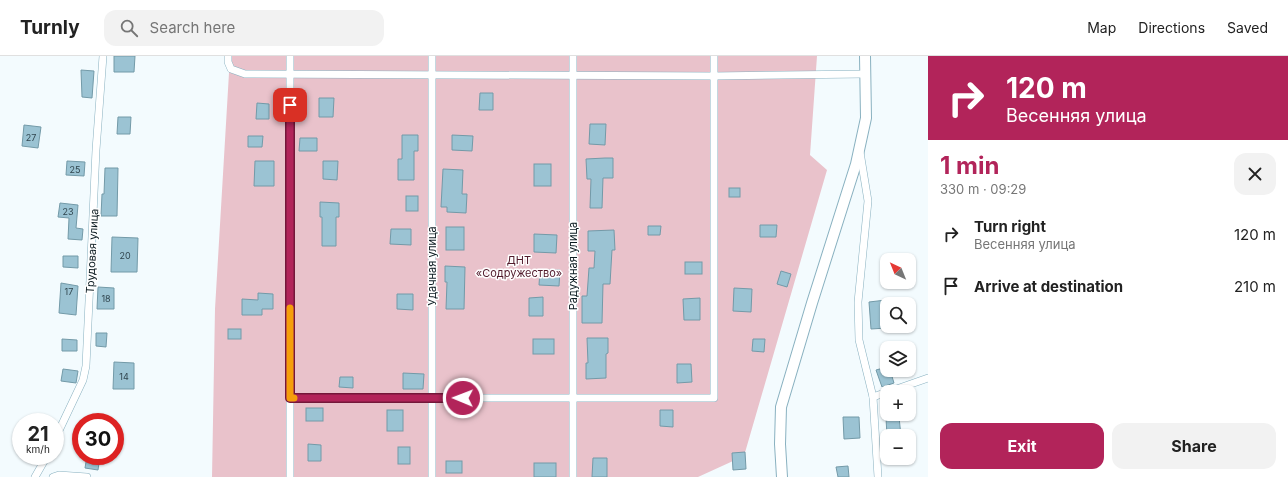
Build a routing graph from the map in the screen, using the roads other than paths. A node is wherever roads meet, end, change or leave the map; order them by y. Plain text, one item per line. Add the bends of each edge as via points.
1 (103, 56) edge
2 (228, 56) edge
3 (290, 56) edge
4 (432, 56) edge
5 (573, 56) edge
6 (714, 56) edge
7 (865, 56) edge
8 (290, 74) junction
9 (865, 74) junction
10 (432, 75) junction
11 (573, 76) junction
12 (714, 76) junction
13 (860, 148) junction
14 (928, 378) edge
15 (908, 385) edge
16 (880, 395) edge
17 (432, 397) junction
18 (873, 397) junction
19 (290, 398) junction
20 (573, 399) junction
21 (64, 420) edge
22 (42, 465) edge
23 (35, 477) edge
24 (53, 477) edge
25 (87, 477) edge
26 (290, 477) edge
27 (432, 477) edge
28 (573, 477) edge
29 (782, 477) edge
30 (878, 477) edge

1 - 21 street, Трудовая улица via 86,366 83,380
2 - 8 street via 231,69 245,74
3 - 8 street
4 - 10 street, Удачная улица
5 - 11 street, Радужная улица
6 - 12 street
7 - 9 street
8 - 10 street
8 - 19 street
9 - 12 street
9 - 13 street via 866,118
10 - 11 street
10 - 17 street, Удачная улица
11 - 12 street
11 - 20 street, Радужная улица
12 - 20 street via 714,398
13 - 18 street via 868,201 858,302 859,340
13 - 29 street via 781,408
14 - 15 street
16 - 18 street
17 - 19 street
17 - 20 street
17 - 27 street, Удачная улица
18 - 30 street
19 - 26 street
20 - 28 street, Радужная улица
22 - 23 street
24 - 25 street

